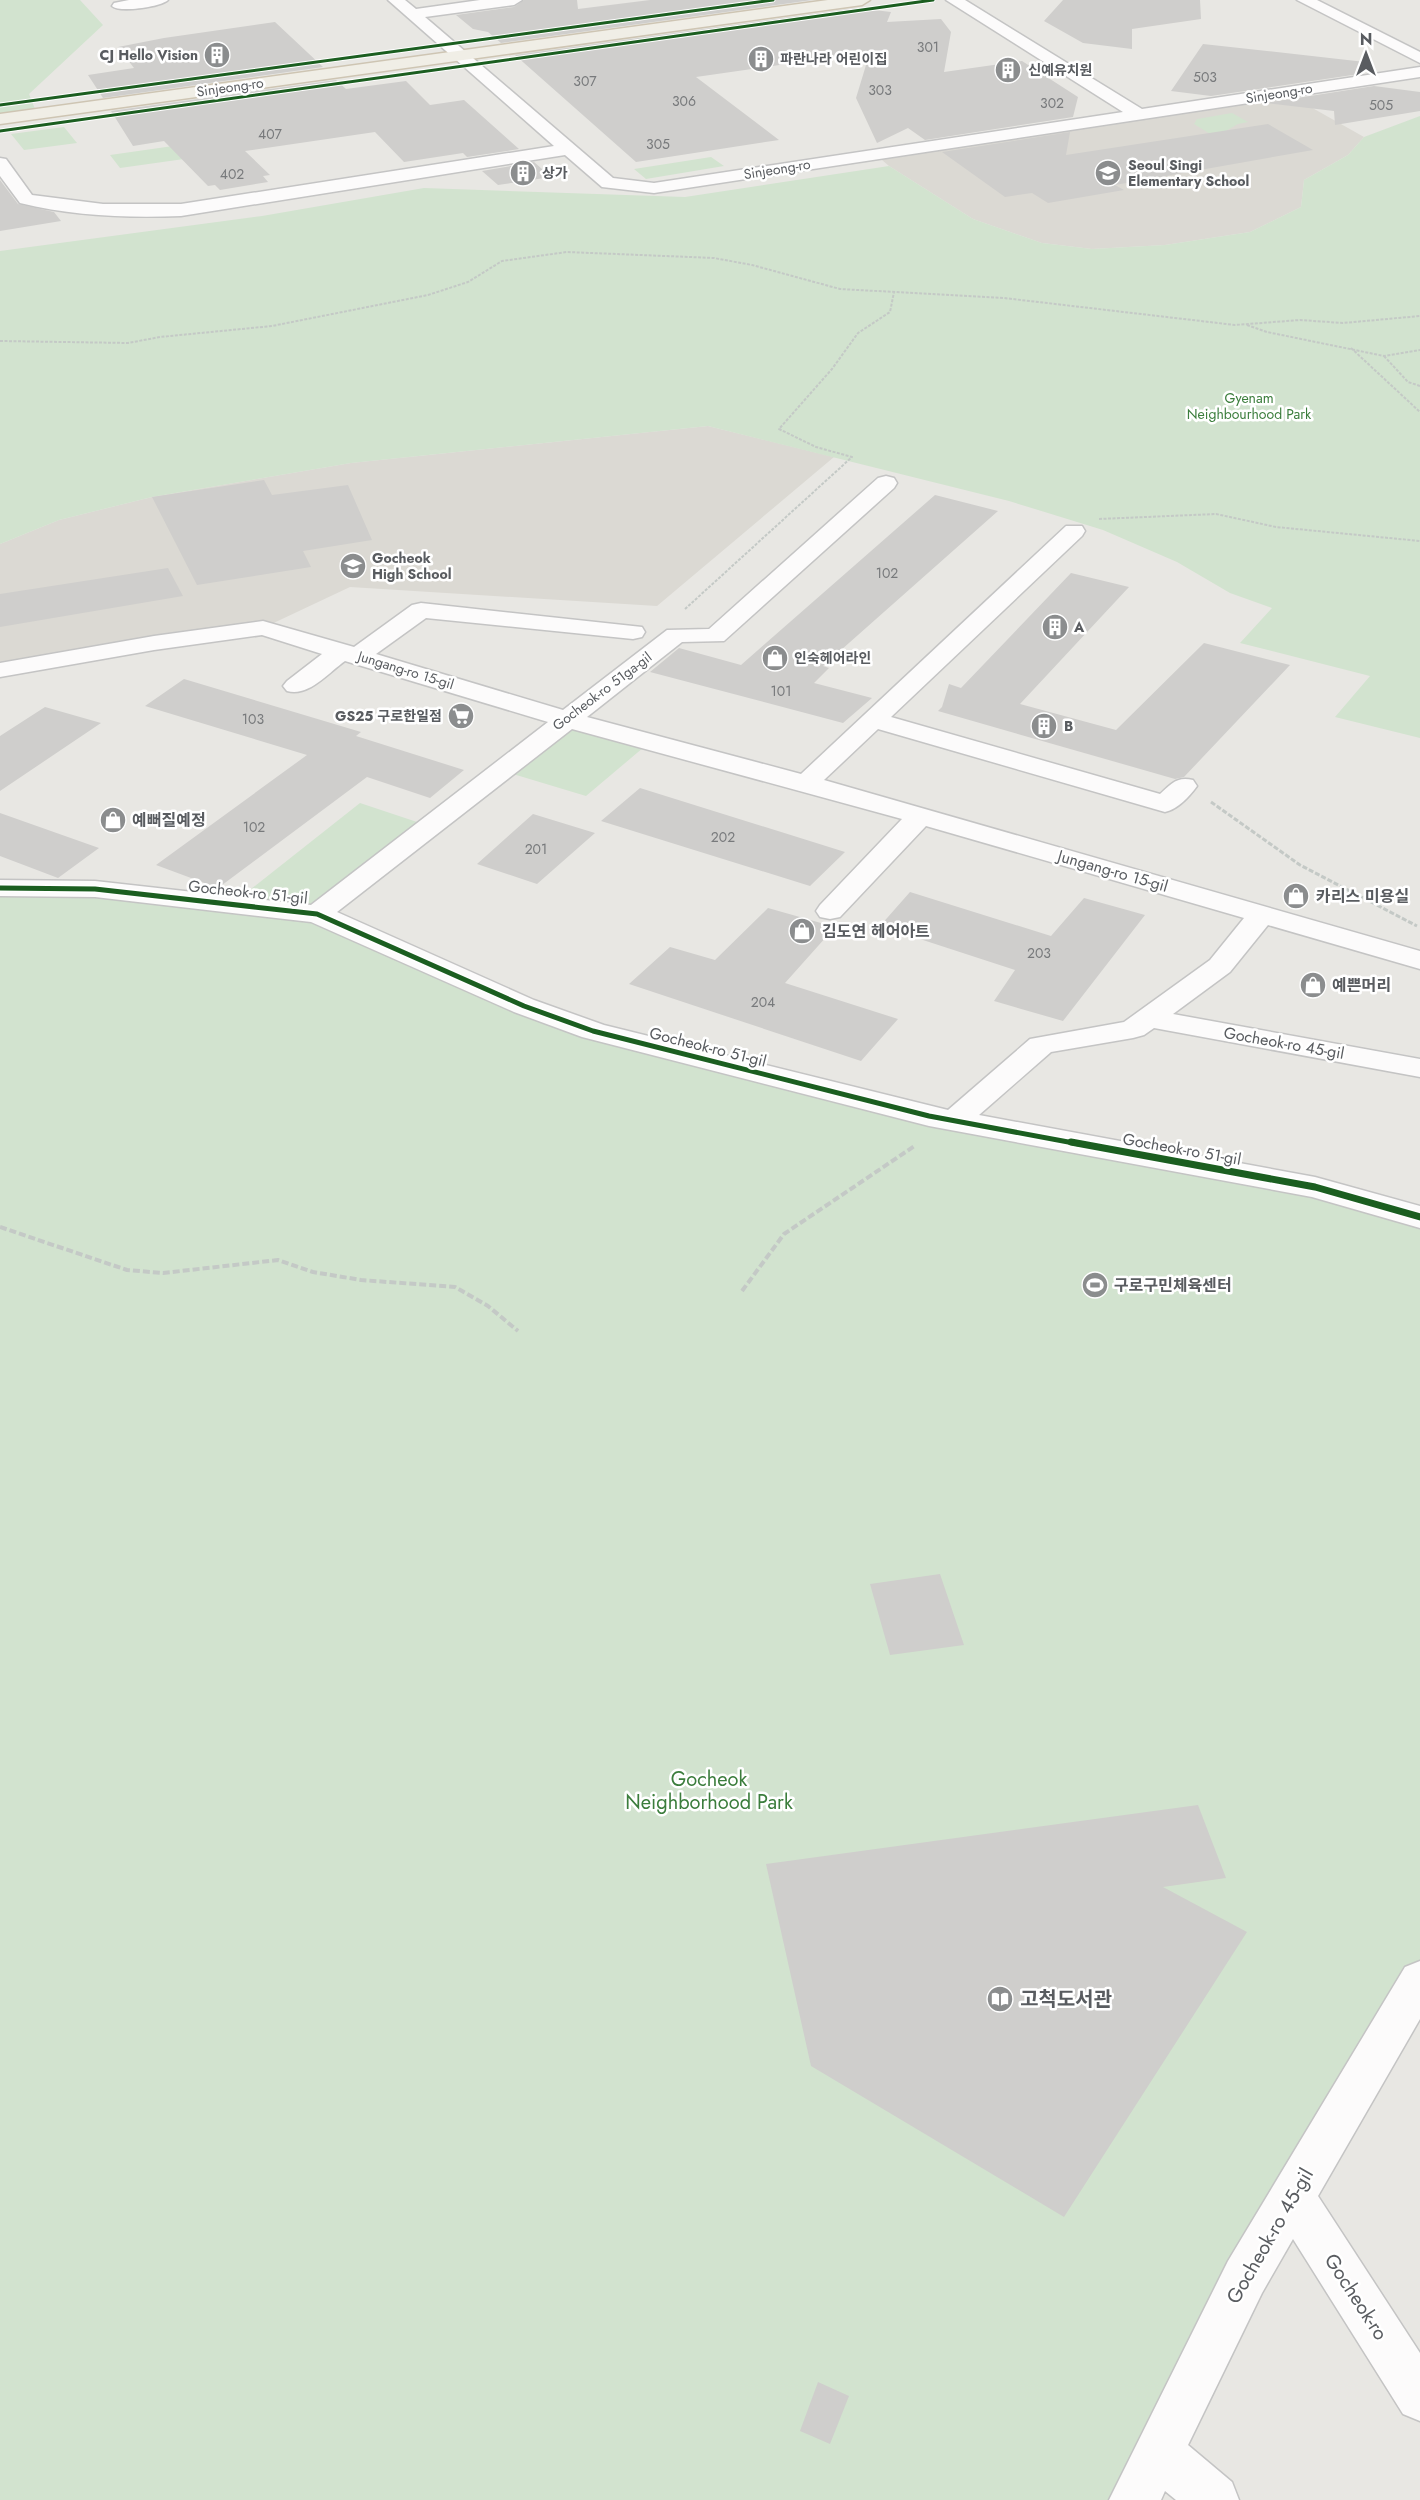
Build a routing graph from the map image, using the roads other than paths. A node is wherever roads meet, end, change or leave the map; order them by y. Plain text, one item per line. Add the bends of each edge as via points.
1 (160, 0) edge
2 (396, 0) edge
3 (514, 0) edge
4 (862, 0) edge
5 (954, 0) edge
6 (1305, 0) edge
7 (120, 6) dead end
8 (412, 14) junction
9 (460, 56) junction
10 (1420, 58) edge
11 (1420, 72) edge
12 (1138, 114) junction
13 (0, 119) edge
14 (568, 149) junction
15 (0, 163) edge
16 (886, 483) dead end
17 (1074, 531) road end
18 (633, 632) dead end
19 (351, 653) junction
20 (0, 670) edge
21 (296, 686) dead end
22 (565, 719) junction
23 (873, 720) junction
24 (806, 783) junction
25 (1184, 786) road end
26 (920, 816) junction
27 (0, 888) edge
28 (830, 911) dead end
29 (317, 914) junction
30 (1262, 914) junction
31 (1420, 960) edge
32 (1149, 1018) junction
33 (1420, 1068) edge
34 (954, 1120) junction
35 (1420, 1217) edge
36 (1420, 1980) edge
37 (1292, 2197) junction
38 (1420, 2397) edge
39 (1158, 2452) junction
40 (1134, 2500) edge
41 (1214, 2500) edge

1 - 7 street
2 - 8 street, Sinjeong-ro
3 - 8 street
4 - 9 main road, Sinjeong-ro
5 - 12 street
6 - 10 street
8 - 9 street, Sinjeong-ro
9 - 13 main road, Sinjeong-ro
9 - 14 street, Sinjeong-ro
11 - 12 street, Sinjeong-ro
12 - 14 street, Sinjeong-ro via 654,188 608,183
14 - 15 street via 181,210 129,213 26,199
16 - 22 street, Gocheok-ro 51ga-gil via 715,636 676,635
17 - 23 street
18 - 19 street via 421,610
19 - 20 street, Jungang-ro 15-gil via 263,628
19 - 21 street
19 - 22 street, Jungang-ro 15-gil
22 - 24 street, Jungang-ro 15-gil
22 - 29 street, Gocheok-ro 51ga-gil
23 - 24 street
23 - 25 street via 1165,804
24 - 26 street, Jungang-ro 15-gil
26 - 28 street
26 - 30 street, Jungang-ro 15-gil
27 - 29 street, Gocheok-ro 51-gil via 95,889
29 - 34 street, Gocheok-ro 51-gil via 524,1006 593,1031
30 - 31 street, Jungang-ro 15-gil
30 - 32 street via 1220,966
32 - 33 street, Gocheok-ro 45-gil
32 - 34 street via 1133,1029 1041,1045
34 - 35 street, Gocheok-ro 51-gil via 1315,1187
36 - 37 street, Gocheok-ro 45-gil
37 - 38 street, Gocheok-ro
37 - 39 street, Gocheok-ro 45-gil via 1245,2277
39 - 40 street, Gocheok-ro 45-gil
39 - 41 street

